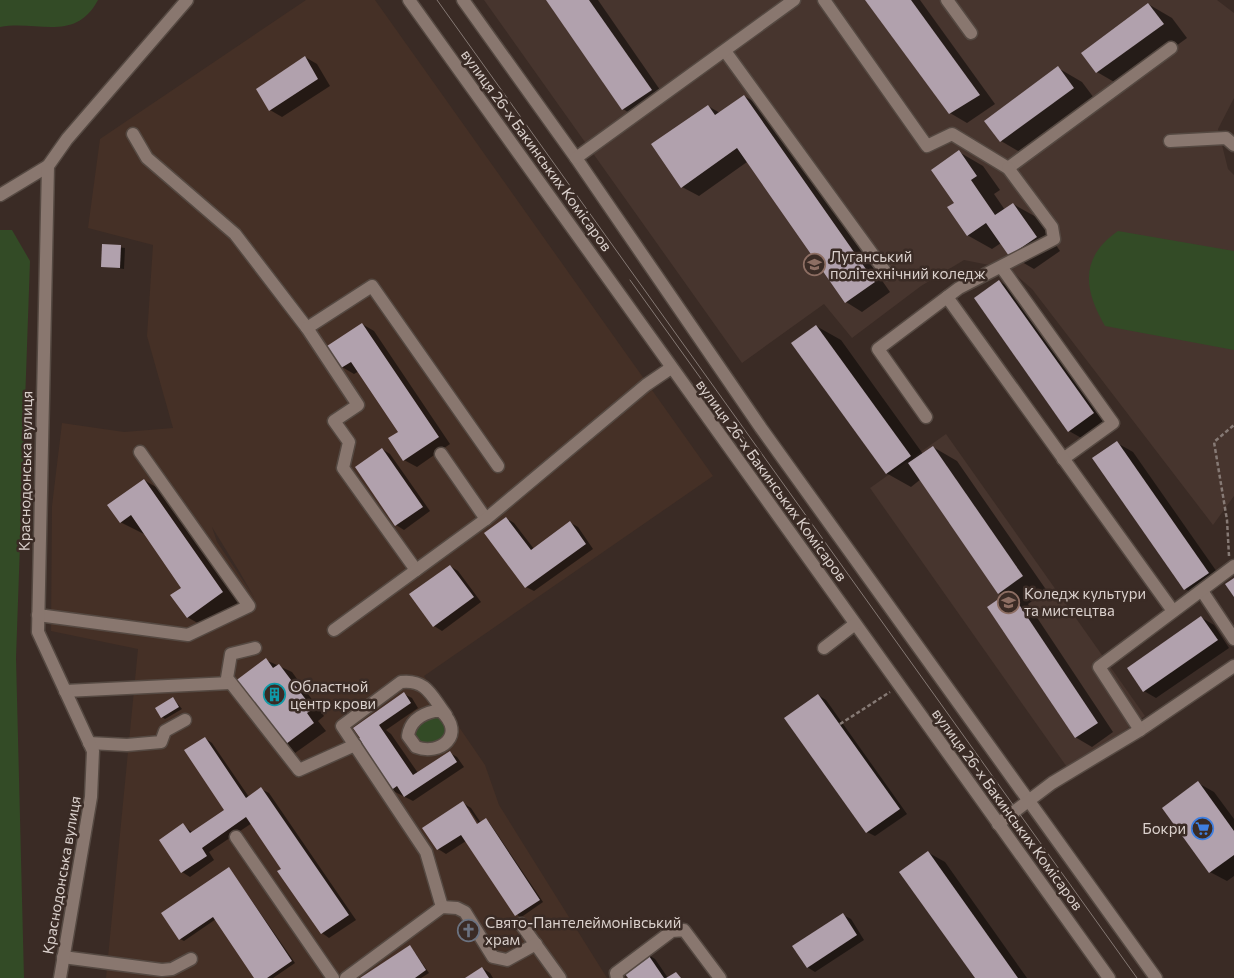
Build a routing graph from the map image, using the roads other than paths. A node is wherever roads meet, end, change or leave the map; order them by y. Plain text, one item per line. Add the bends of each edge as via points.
1 (187, 0) edge
2 (409, 0) edge
3 (463, 0) edge
4 (794, 0) edge
5 (824, 0) edge
6 (947, 0) edge
7 (971, 33) dead end
8 (1172, 48) dead end
9 (724, 51) junction
10 (133, 134) dead end
11 (1170, 141) dead end
12 (1234, 145) edge
13 (576, 158) junction
14 (48, 166) junction
15 (1008, 168) junction
16 (0, 195) edge
17 (1002, 268) junction
18 (887, 274) dead end
19 (947, 297) junction
20 (307, 328) junction
21 (671, 368) junction
22 (926, 417) dead end
23 (140, 452) dead end
24 (441, 454) dead end
25 (1064, 459) junction
26 (498, 466) dead end
27 (486, 519) junction
28 (1232, 568) edge
29 (416, 570) junction
30 (1202, 591) junction
31 (1173, 611) junction
32 (38, 615) junction
33 (854, 624) junction
34 (334, 630) dead end
35 (1234, 639) edge
36 (255, 648) dead end
37 (824, 648) dead end
38 (1234, 666) edge
39 (230, 683) junction
40 (65, 691) junction
41 (446, 715) dead end
42 (185, 720) dead end
43 (1140, 730) junction
44 (89, 743) junction
45 (356, 745) junction
46 (1028, 801) junction
47 (998, 824) junction
48 (236, 837) dead end
49 (442, 908) junction
50 (520, 924) dead end
51 (536, 944) junction
52 (63, 958) junction
53 (191, 959) dead end
54 (60, 978) edge
55 (333, 978) edge
56 (346, 978) edge
57 (560, 978) edge
58 (617, 978) edge
59 (720, 978) edge
60 (1110, 978) edge
61 (1156, 978) edge

1 - 14 street via 67,138
2 - 21 street, вулиця 26-х Бакинських Комісаров
3 - 13 street, вулиця 26-х Бакинських Комісаров
4 - 9 street
5 - 15 street via 927,146 952,134
6 - 7 street
8 - 15 street
9 - 13 street
9 - 18 street
10 - 20 street via 147,158 235,234
11 - 12 street via 1226,138
13 - 46 street, вулиця 26-х Бакинських Комісаров via 761,428
14 - 16 street
14 - 32 street, Краснодонська вулиця
15 - 17 street via 1052,227 1054,240
17 - 19 street
17 - 25 street via 1113,423
19 - 22 street via 878,349
19 - 25 street
20 - 26 street via 372,286
20 - 29 street via 358,405 334,421 349,442 343,468
21 - 27 street via 646,385
21 - 33 street, вулиця 26-х Бакинських Комісаров
23 - 32 street via 249,606 188,635
24 - 27 street
25 - 31 street
27 - 29 street
28 - 30 street
29 - 34 street
30 - 31 street
30 - 35 street
31 - 43 street via 1099,667
32 - 40 street, Краснодонська вулиця via 38,632
33 - 37 street
33 - 47 street, вулиця 26-х Бакинських Комісаров
36 - 39 street via 231,654 227,678
38 - 43 street
39 - 40 street
39 - 45 street via 299,770
40 - 44 street, Краснодонська вулиця
41 - 45 street via 423,684 402,682 342,726
42 - 44 street via 165,731 161,742 127,745
43 - 46 street
44 - 52 street, Краснодонська вулиця via 93,751 91,797
45 - 49 street via 426,852
46 - 47 street
46 - 61 street, вулиця 26-х Бакинських Комісаров
47 - 60 street, вулиця 26-х Бакинських Комісаров
48 - 55 street
49 - 51 street via 457,908 465,912 493,957 507,960
49 - 56 street
50 - 51 street
51 - 57 street
52 - 53 street via 162,970 172,969
52 - 54 street, Краснодонська вулиця
58 - 59 street via 616,973 629,961 672,930 684,930

